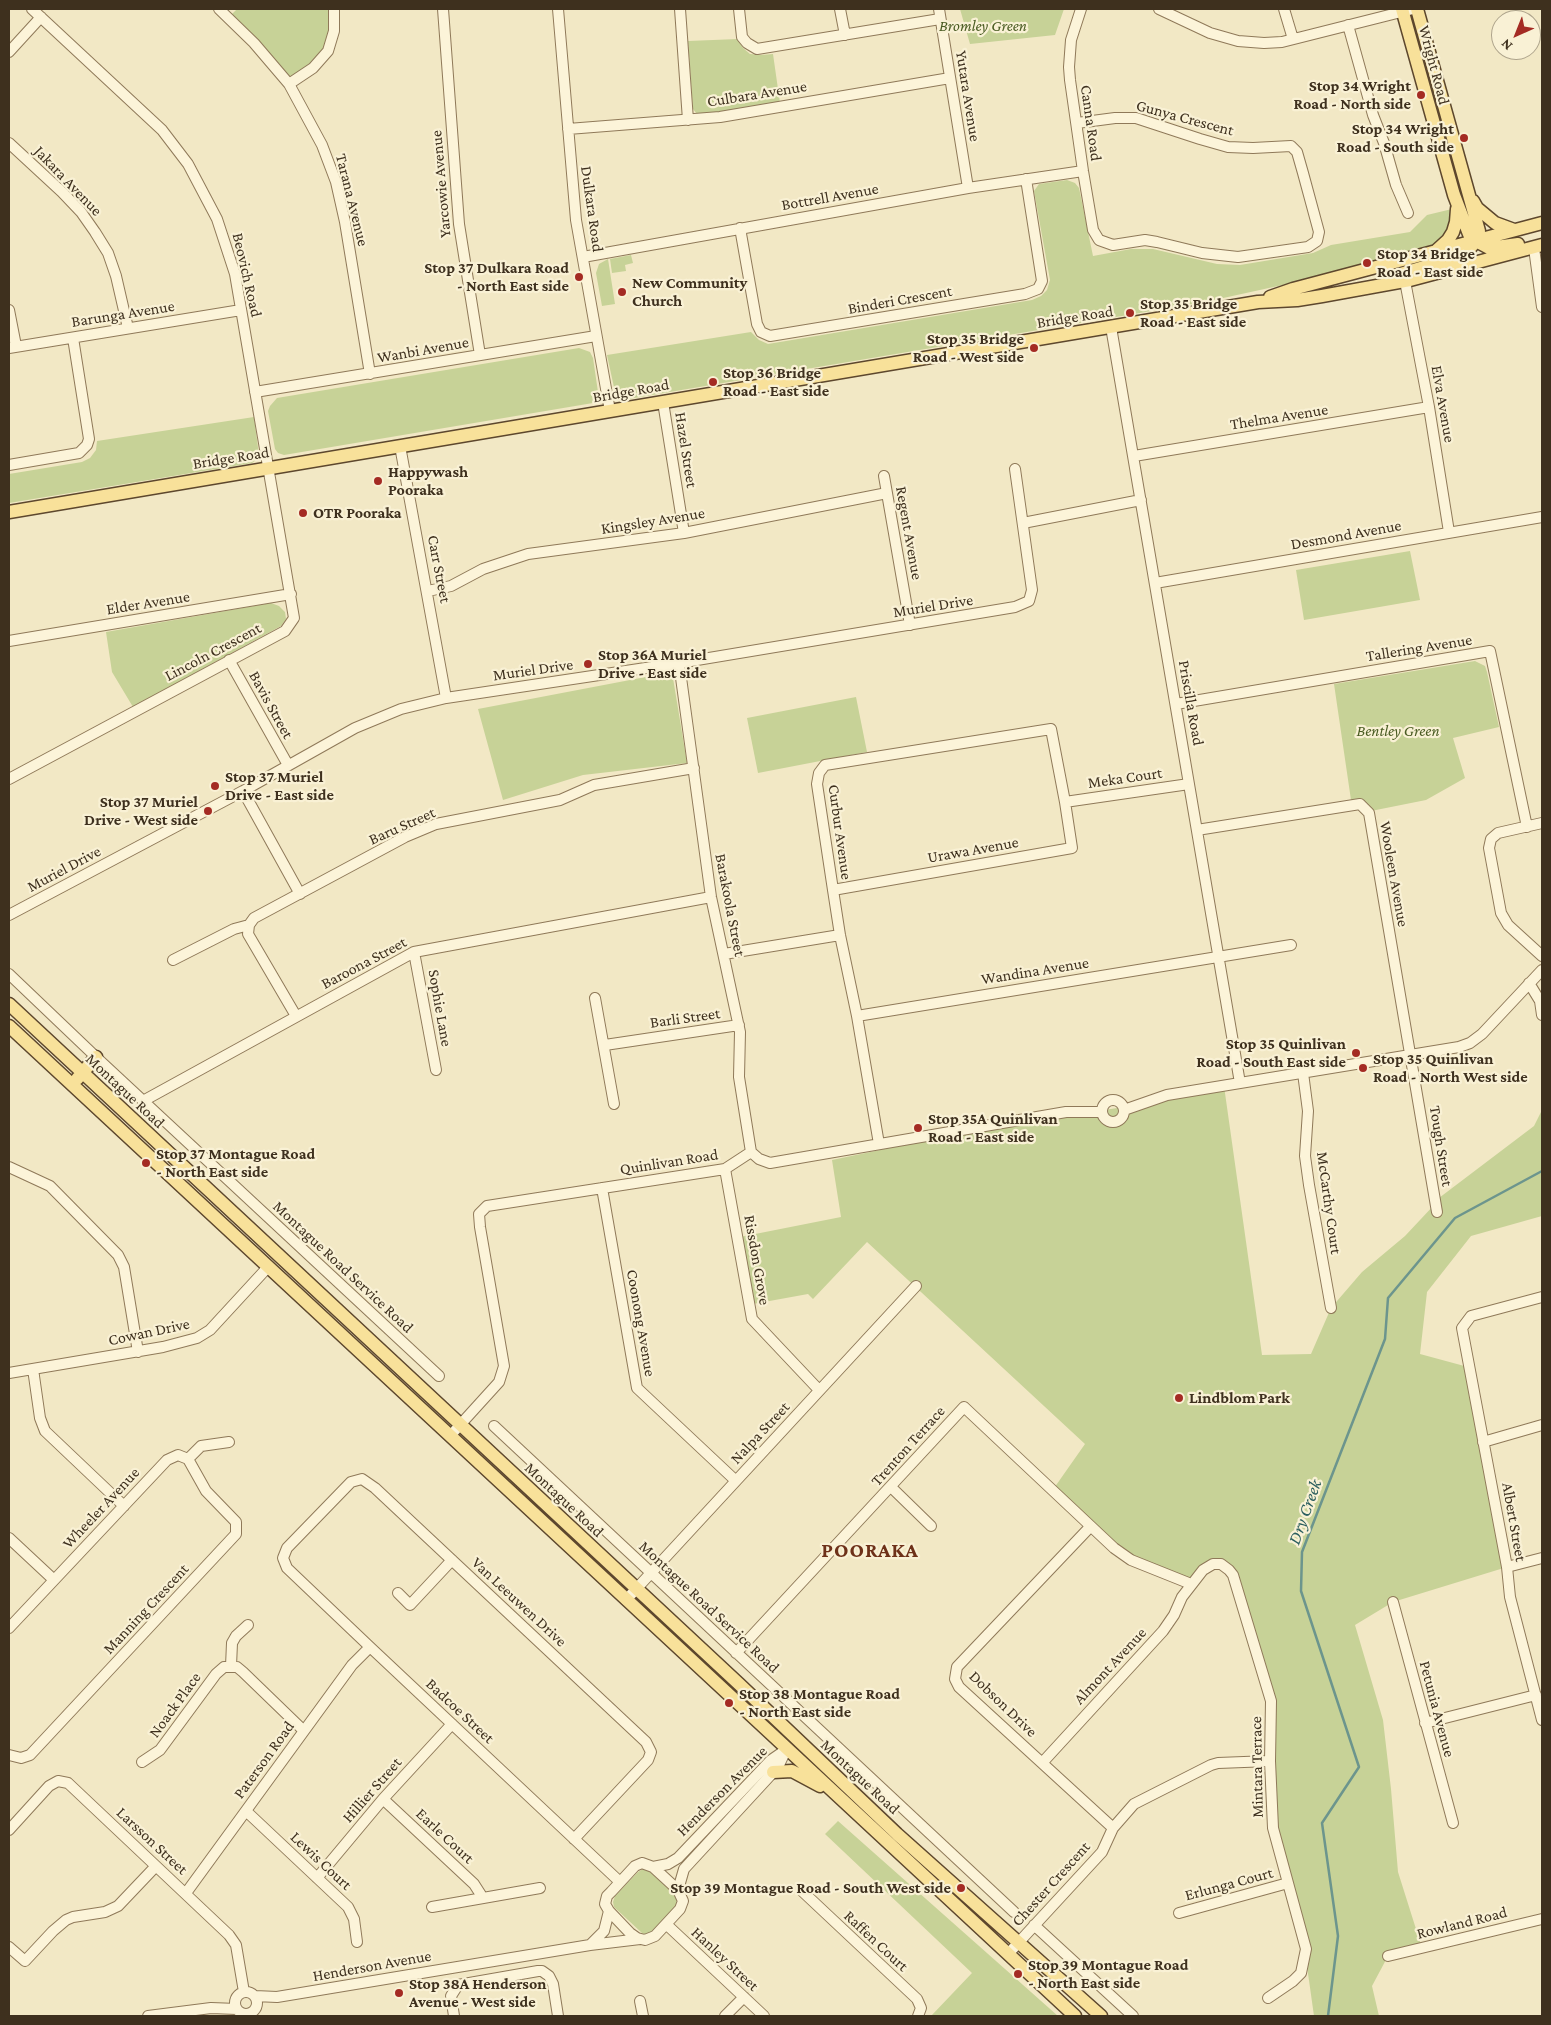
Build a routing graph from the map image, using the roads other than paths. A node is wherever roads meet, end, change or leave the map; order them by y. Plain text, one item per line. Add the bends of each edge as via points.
1 (32, 9) edge
2 (219, 9) edge
3 (334, 9) edge
4 (442, 9) edge
5 (558, 9) edge
6 (680, 9) edge
7 (739, 9) edge
8 (840, 9) edge
9 (1081, 9) edge
10 (1159, 9) edge
11 (1284, 9) edge
12 (1418, 9) edge
13 (1406, 10) edge
14 (940, 14) edge
15 (41, 17) junction
16 (1348, 25) junction
17 (844, 34) junction
18 (1292, 39) junction
19 (9, 52) edge
20 (950, 78) junction
21 (289, 84) junction
22 (688, 120) junction
23 (1076, 123) junction
24 (568, 129) junction
25 (9, 143) edge
26 (1458, 155) junction
27 (1443, 159) junction
28 (1083, 171) junction
29 (1026, 179) junction
30 (968, 188) junction
31 (1469, 195) junction
32 (1457, 202) junction
33 (1408, 213) dead end
34 (1542, 223) edge
35 (740, 228) junction
36 (1516, 230) junction
37 (1099, 240) joint
38 (1476, 241) junction
39 (1540, 245) edge
40 (1434, 253) junction
41 (583, 257) junction
42 (1405, 281) junction
43 (1350, 291) junction
44 (1258, 302) junction
45 (1542, 307) edge
46 (9, 310) edge
47 (241, 310) junction
48 (1111, 327) junction
49 (128, 328) junction
50 (596, 336) junction
51 (73, 338) junction
52 (12, 347) edge
53 (480, 355) junction
54 (370, 374) junction
55 (255, 392) junction
56 (663, 402) junction
57 (1429, 407) junction
58 (610, 411) junction
59 (400, 446) junction
60 (1134, 456) junction
61 (9, 465) edge
62 (268, 469) junction
63 (1014, 469) dead end
64 (884, 476) dead end
65 (887, 493) junction
66 (1141, 500) junction
67 (9, 512) edge
68 (1542, 517) edge
69 (1023, 523) junction
70 (1449, 532) junction
71 (684, 533) junction
72 (1155, 583) junction
73 (428, 591) junction
74 (292, 594) junction
75 (910, 625) junction
76 (9, 640) edge
77 (229, 660) junction
78 (680, 663) junction
79 (446, 698) junction
80 (1176, 704) junction
81 (288, 765) junction
82 (694, 768) junction
83 (9, 779) edge
84 (1189, 784) junction
85 (243, 791) junction
86 (1065, 802) junction
87 (1542, 823) edge
88 (1527, 827) junction
89 (1197, 830) junction
90 (833, 890) junction
91 (300, 894) junction
92 (711, 897) junction
93 (9, 915) edge
94 (249, 925) junction
95 (840, 934) junction
96 (1291, 945) dead end
97 (414, 952) junction
98 (724, 954) junction
99 (1542, 956) edge
100 (1218, 957) junction
101 (173, 960) dead end
102 (1542, 970) edge
103 (9, 974) edge
104 (1530, 983) junction
105 (594, 998) dead end
106 (9, 1004) edge
107 (1542, 1015) edge
108 (296, 1016) junction
109 (857, 1016) junction
110 (739, 1025) junction
111 (9, 1026) edge
112 (604, 1045) junction
113 (1411, 1055) junction
114 (96, 1057) junction
115 (436, 1070) dead end
116 (82, 1073) junction
117 (1303, 1073) junction
118 (1240, 1083) junction
119 (72, 1085) junction
120 (143, 1102) junction
121 (614, 1104) dead end
122 (1124, 1110) junction
123 (1101, 1112) junction
124 (879, 1144) junction
125 (751, 1152) junction
126 (9, 1167) edge
127 (726, 1169) junction
128 (602, 1188) junction
129 (1437, 1212) dead end
130 (278, 1256) junction
131 (268, 1267) junction
132 (916, 1286) dead end
133 (1542, 1297) edge
134 (1331, 1308) dead end
135 (138, 1352) junction
136 (33, 1369) junction
137 (9, 1374) edge
138 (439, 1376) dead end
139 (819, 1390) junction
140 (459, 1425) junction
141 (1542, 1425) edge
142 (494, 1426) dead end
143 (450, 1436) junction
144 (229, 1442) dead end
145 (1484, 1442) junction
146 (188, 1458) junction
147 (736, 1481) junction
148 (890, 1487) junction
149 (124, 1506) junction
150 (931, 1526) dead end
151 (1090, 1527) junction
152 (9, 1538) edge
153 (283, 1558) joint
154 (1542, 1558) edge
155 (452, 1560) junction
156 (1507, 1567) junction
157 (651, 1573) junction
158 (54, 1580) junction
159 (1191, 1584) junction
160 (636, 1589) junction
161 (398, 1593) dead end
162 (626, 1600) junction
163 (1393, 1602) dead end
164 (248, 1625) dead end
165 (9, 1628) edge
166 (370, 1647) junction
167 (736, 1653) junction
168 (231, 1666) junction
169 (1536, 1695) junction
170 (1542, 1720) edge
171 (1426, 1723) junction
172 (452, 1724) junction
173 (304, 1731) junction
174 (796, 1738) junction
175 (787, 1749) junction
176 (9, 1755) edge
177 (1270, 1761) junction
178 (142, 1762) dead end
179 (1042, 1763) junction
180 (773, 1772) junction
181 (836, 1794) junction
182 (383, 1799) junction
183 (246, 1811) junction
184 (1453, 1824) dead end
185 (1113, 1828) junction
186 (9, 1830) edge
187 (574, 1838) junction
188 (156, 1866) junction
189 (653, 1867) junction
190 (317, 1878) junction
191 (620, 1882) junction
192 (1288, 1883) junction
193 (540, 1888) dead end
194 (678, 1890) junction
195 (802, 1891) dead end
196 (186, 1893) junction
197 (483, 1898) junction
198 (432, 1907) dead end
199 (609, 1911) junction
200 (1014, 1912) dead end
201 (1179, 1913) dead end
202 (1542, 1919) edge
203 (666, 1924) junction
204 (1034, 1926) junction
205 (640, 1939) junction
206 (357, 1942) dead end
207 (1018, 1944) junction
208 (590, 1945) junction
209 (9, 1946) edge
210 (1008, 1954) junction
211 (1388, 1956) dead end
212 (244, 1992) junction
213 (744, 1997) junction
214 (1268, 1998) dead end
215 (640, 2001) dead end
216 (256, 2002) junction
217 (236, 2004) junction
218 (247, 2015) edge
219 (148, 2016) edge
220 (454, 2016) edge
221 (558, 2016) edge
222 (642, 2016) edge
223 (725, 2016) edge
224 (764, 2016) edge
225 (918, 2016) edge
226 (1075, 2016) edge
227 (1101, 2016) edge
228 (1133, 2016) edge

1 - 15 street, Beovich Road
2 - 21 street, Tarana Avenue
3 - 21 street via 334,31 328,51 320,62
4 - 53 street, Yarcowie Avenue via 459,224
5 - 24 street, Dulkara Road
6 - 22 street
7 - 17 street via 742,37 757,49
8 - 17 street
9 - 23 street, Canna Road via 1069,56
10 - 18 street via 1210,33 1238,41 1274,43
11 - 18 street
12 - 26 main road, Wright Road
13 - 16 street
13 - 27 main road, Wright Road
14 - 17 street
14 - 20 street, Yutara Avenue
15 - 19 street
15 - 47 street, Beovich Road via 151,119 188,164 220,227 233,265
16 - 18 street
16 - 33 street via 1373,115
20 - 22 street, Culbara Avenue
20 - 30 street, Yutara Avenue
21 - 54 street, Tarana Avenue via 315,128 336,182 346,222
22 - 24 street, Culbara Avenue
23 - 28 street, Canna Road
23 - 37 street, Gunya Crescent via 1136,118 1228,147 1291,146 1299,158 1319,232 1317,241 1308,247 1238,257 1202,253 1151,241 1113,245
24 - 41 street, Dulkara Road via 574,205
25 - 49 street, Jakara Avenue via 62,192 95,232 116,276
26 - 27 main road
26 - 31 main road, Wright Road
27 - 32 main road, Wright Road
28 - 29 street, Bottrell Avenue
28 - 37 street, Canna Road via 1093,230
29 - 30 street, Bottrell Avenue
29 - 35 street, Binderi Crescent via 1042,281 1035,291 1016,296 770,336 761,332 757,324
30 - 35 street, Bottrell Avenue
31 - 36 main road via 1490,220
31 - 38 main road, Wright Road via 1479,231
32 - 38 main road, Wright Road via 1469,234
32 - 40 main road via 1453,232
34 - 36 main road, Bridge Road
35 - 41 street, Bottrell Avenue
36 - 38 main road, Bridge Road
38 - 39 main road via 1495,248 1530,241
38 - 40 main road, Bridge Road
38 - 43 main road via 1457,258
39 - 42 main road, Bridge Road
39 - 45 street
40 - 44 main road, Bridge Road via 1293,289
41 - 50 street, Dulkara Road
42 - 43 main road, Bridge Road
42 - 57 street, Elva Avenue
43 - 44 main road, Bridge Road via 1297,300
44 - 48 main road, Bridge Road
46 - 52 street
47 - 49 street, Barunga Avenue
47 - 55 street, Beovich Road
48 - 56 main road, Bridge Road
48 - 60 street, Priscilla Road
49 - 51 street, Barunga Avenue
50 - 53 street, Wanbi Avenue
50 - 58 street, Dulkara Road
51 - 52 street, Barunga Avenue
51 - 61 street via 89,440 87,446 79,453
53 - 54 street, Wanbi Avenue
54 - 55 street, Wanbi Avenue
55 - 62 street, Beovich Road
56 - 58 main road, Bridge Road
56 - 71 street, Hazel Street
57 - 60 street, Thelma Avenue
57 - 70 street, Elva Avenue
58 - 59 main road, Bridge Road
59 - 62 main road, Bridge Road
59 - 73 street, Carr Street
60 - 66 street, Priscilla Road
62 - 67 main road, Bridge Road
62 - 74 street, Lincoln Crescent
63 - 69 street, Muriel Drive
64 - 65 street, Regent Avenue
65 - 71 street, Kingsley Avenue
65 - 75 street, Regent Avenue
66 - 69 street
66 - 72 street, Priscilla Road
68 - 70 street, Desmond Avenue
69 - 75 street, Muriel Drive via 1032,590 1029,601 1015,607
70 - 72 street, Desmond Avenue
71 - 73 street, Kingsley Avenue via 528,554 483,569 451,586
72 - 80 street, Priscilla Road
73 - 79 street, Carr Street
74 - 76 street, Elder Avenue
74 - 77 street, Lincoln Crescent via 294,618 285,631
75 - 78 street, Muriel Drive
77 - 81 street, Bavis Street
77 - 83 street, Lincoln Crescent
78 - 79 street, Muriel Drive
78 - 82 street, Barakoola Street
79 - 81 street, Muriel Drive via 401,709 355,728
80 - 84 street, Priscilla Road
80 - 88 street, Tallering Avenue via 1490,651
81 - 85 street, Muriel Drive
82 - 91 street, Baru Street via 594,785 560,800 436,824 405,837
82 - 92 street, Barakoola Street
84 - 86 street, Meka Court
84 - 89 street, Priscilla Road
85 - 91 street
85 - 93 street, Muriel Drive
86 - 90 street, Urawa Avenue via 1072,848
86 - 90 street, Curbur Avenue via 1050,729 825,765 817,784
87 - 88 street
88 - 99 street via 1498,833 1491,839 1489,848 1501,913 1508,925
89 - 100 street, Priscilla Road
89 - 113 street, Wooleen Avenue via 1360,804 1369,813
90 - 95 street, Curbur Avenue
91 - 94 street, Baru Street via 254,918
92 - 97 street, Baroona Street
92 - 98 street, Barakoola Street
94 - 101 street, Baru Street via 234,928
94 - 108 street via 248,934
95 - 98 street
95 - 109 street, Curbur Avenue
96 - 100 street, Wandina Avenue
97 - 108 street, Baroona Street
97 - 115 street, Sophie Lane
98 - 110 street, Barakoola Street
100 - 109 street, Wandina Avenue
100 - 118 street, Priscilla Road
102 - 104 street
103 - 114 street, Montague Road Service Road
104 - 107 street via 1540,1001
104 - 113 street via 1470,1043
105 - 112 street
106 - 116 main road, Montague Road
108 - 120 street, Baroona Street
109 - 124 street, Curbur Avenue
110 - 112 street, Barli Street
110 - 125 street, Barakoola Street via 739,1077
111 - 119 main road, Montague Road
112 - 121 street
113 - 117 street
113 - 129 street, Tough Street
114 - 116 main road
114 - 120 street, Montague Road Service Road
116 - 119 main road
116 - 130 main road, Montague Road
117 - 118 street
117 - 134 street, McCarthy Court via 1308,1111 1306,1166
118 - 122 street via 1167,1095
119 - 131 main road, Montague Road
120 - 138 street, Montague Road Service Road
122 - 123 street via 1122,1118 1116,1122 1106,1120
122 - 123 street via 1122,1103 1113,1099 1104,1104
123 - 124 street via 1066,1112
124 - 125 street via 770,1163
125 - 127 street, Quinlivan Road
126 - 135 street via 50,1186 118,1255 124,1267
127 - 128 street, Quinlivan Road
127 - 139 street, Rissdon Grove via 752,1319
128 - 140 street, Quinlivan Road via 487,1206 479,1214 504,1366 499,1382
128 - 147 street, Coonong Avenue via 637,1388
130 - 131 main road
130 - 140 main road, Montague Road
131 - 135 street, Cowan Drive via 204,1334 189,1341
131 - 143 main road, Montague Road
132 - 139 street, Nalpa Street
133 - 145 street, Albert Street via 1471,1316 1462,1328
135 - 136 street, Cowan Drive
136 - 137 street, Cowan Drive
136 - 149 street via 45,1431
139 - 147 street, Nalpa Street
140 - 143 street, Quinlivan Road
140 - 160 main road, Montague Road
141 - 145 street
142 - 157 street, Montague Road Service Road
143 - 162 main road, Montague Road
144 - 146 street, Wheeler Avenue via 200,1446
145 - 156 street, Albert Street
146 - 149 street, Wheeler Avenue via 170,1457
146 - 176 street, Manning Crescent via 206,1491 236,1522 236,1534 30,1754 21,1758
147 - 157 street, Nalpa Street
148 - 150 street
148 - 151 street, Trenton Terrace via 964,1406
148 - 167 street, Trenton Terrace
149 - 158 street, Wheeler Avenue
151 - 159 street, Trenton Terrace via 1131,1560
151 - 179 street, Dobson Drive via 957,1667 959,1687
152 - 158 street
153 - 155 street, Van Leeuwen Drive via 287,1548 351,1482 362,1479
153 - 166 street, Badcoe Street via 287,1568
154 - 156 street
155 - 161 street via 410,1605
155 - 187 street, Van Leeuwen Drive via 648,1746 648,1760
156 - 169 street, Albert Street via 1510,1597
157 - 160 street, Nalpa Street
157 - 167 street, Montague Road Service Road
158 - 165 street, Wheeler Avenue
159 - 177 street, Mintara Terrace via 1212,1564 1221,1564 1234,1575 1272,1702
159 - 179 street, Almont Avenue via 1163,1631
160 - 162 street, Nalpa Street
160 - 174 main road, Montague Road
162 - 175 main road, Montague Road
163 - 171 street, Petunia Avenue
164 - 168 street via 232,1643
166 - 172 street, Badcoe Street
166 - 173 street, Paterson Road
167 - 200 street, Montague Road Service Road
168 - 173 street via 243,1672
168 - 178 street, Noack Place via 219,1670 160,1750
169 - 170 street, Albert Street
169 - 171 street
171 - 184 street, Petunia Avenue
172 - 182 street, Hillier Street
172 - 187 street, Badcoe Street
173 - 183 street, Paterson Road
174 - 175 main road
174 - 207 main road, Montague Road
175 - 180 street, Henderson Avenue
175 - 181 main road, Montague Road
175 - 189 street, Henderson Avenue via 771,1760 678,1858
177 - 185 street, Chester Crescent via 1218,1762 1134,1804
177 - 192 street, Mintara Terrace via 1273,1828
179 - 185 street, Dobson Drive
180 - 181 main road via 792,1772
180 - 194 street, Henderson Avenue via 687,1865
181 - 210 main road, Montague Road
182 - 190 street, Hillier Street
182 - 197 street, Earle Court via 474,1884
183 - 190 street, Lewis Court
183 - 196 street, Paterson Road
185 - 204 street, Chester Crescent via 1102,1852
186 - 188 street, Larsson Street via 50,1786 62,1781
187 - 191 street, Badcoe Street
188 - 196 street, Larsson Street
188 - 209 street via 118,1906 66,1920 24,1961
189 - 191 street via 646,1863 638,1864
189 - 194 street
190 - 206 street, Lewis Court via 352,1914
191 - 199 street via 606,1900
192 - 201 street, Erlunga Court
192 - 214 street, Mintara Terrace via 1306,1949 1304,1964 1293,1981
193 - 197 street
194 - 203 street via 683,1904
195 - 225 street, Raffen Court via 917,1999 921,2008
196 - 212 street, Larsson Street via 233,1940
197 - 198 street
199 - 205 street
199 - 208 street via 604,1931
202 - 211 street, Rowland Road
203 - 205 street via 650,1940
203 - 213 street, Hanley Street
204 - 207 street, Chester Crescent
204 - 228 street
205 - 208 street, Henderson Avenue
207 - 210 street, Chester Crescent
207 - 227 main road, Montague Road
208 - 216 street, Henderson Avenue
210 - 226 main road, Montague Road
212 - 216 street via 250,1992
212 - 217 street via 238,1995
213 - 223 street
213 - 224 street, Hanley Street
215 - 222 street
216 - 218 street via 254,2011
217 - 218 street
217 - 219 street
220 - 221 street via 451,1996 458,1985 538,1971 545,1973 552,1984

